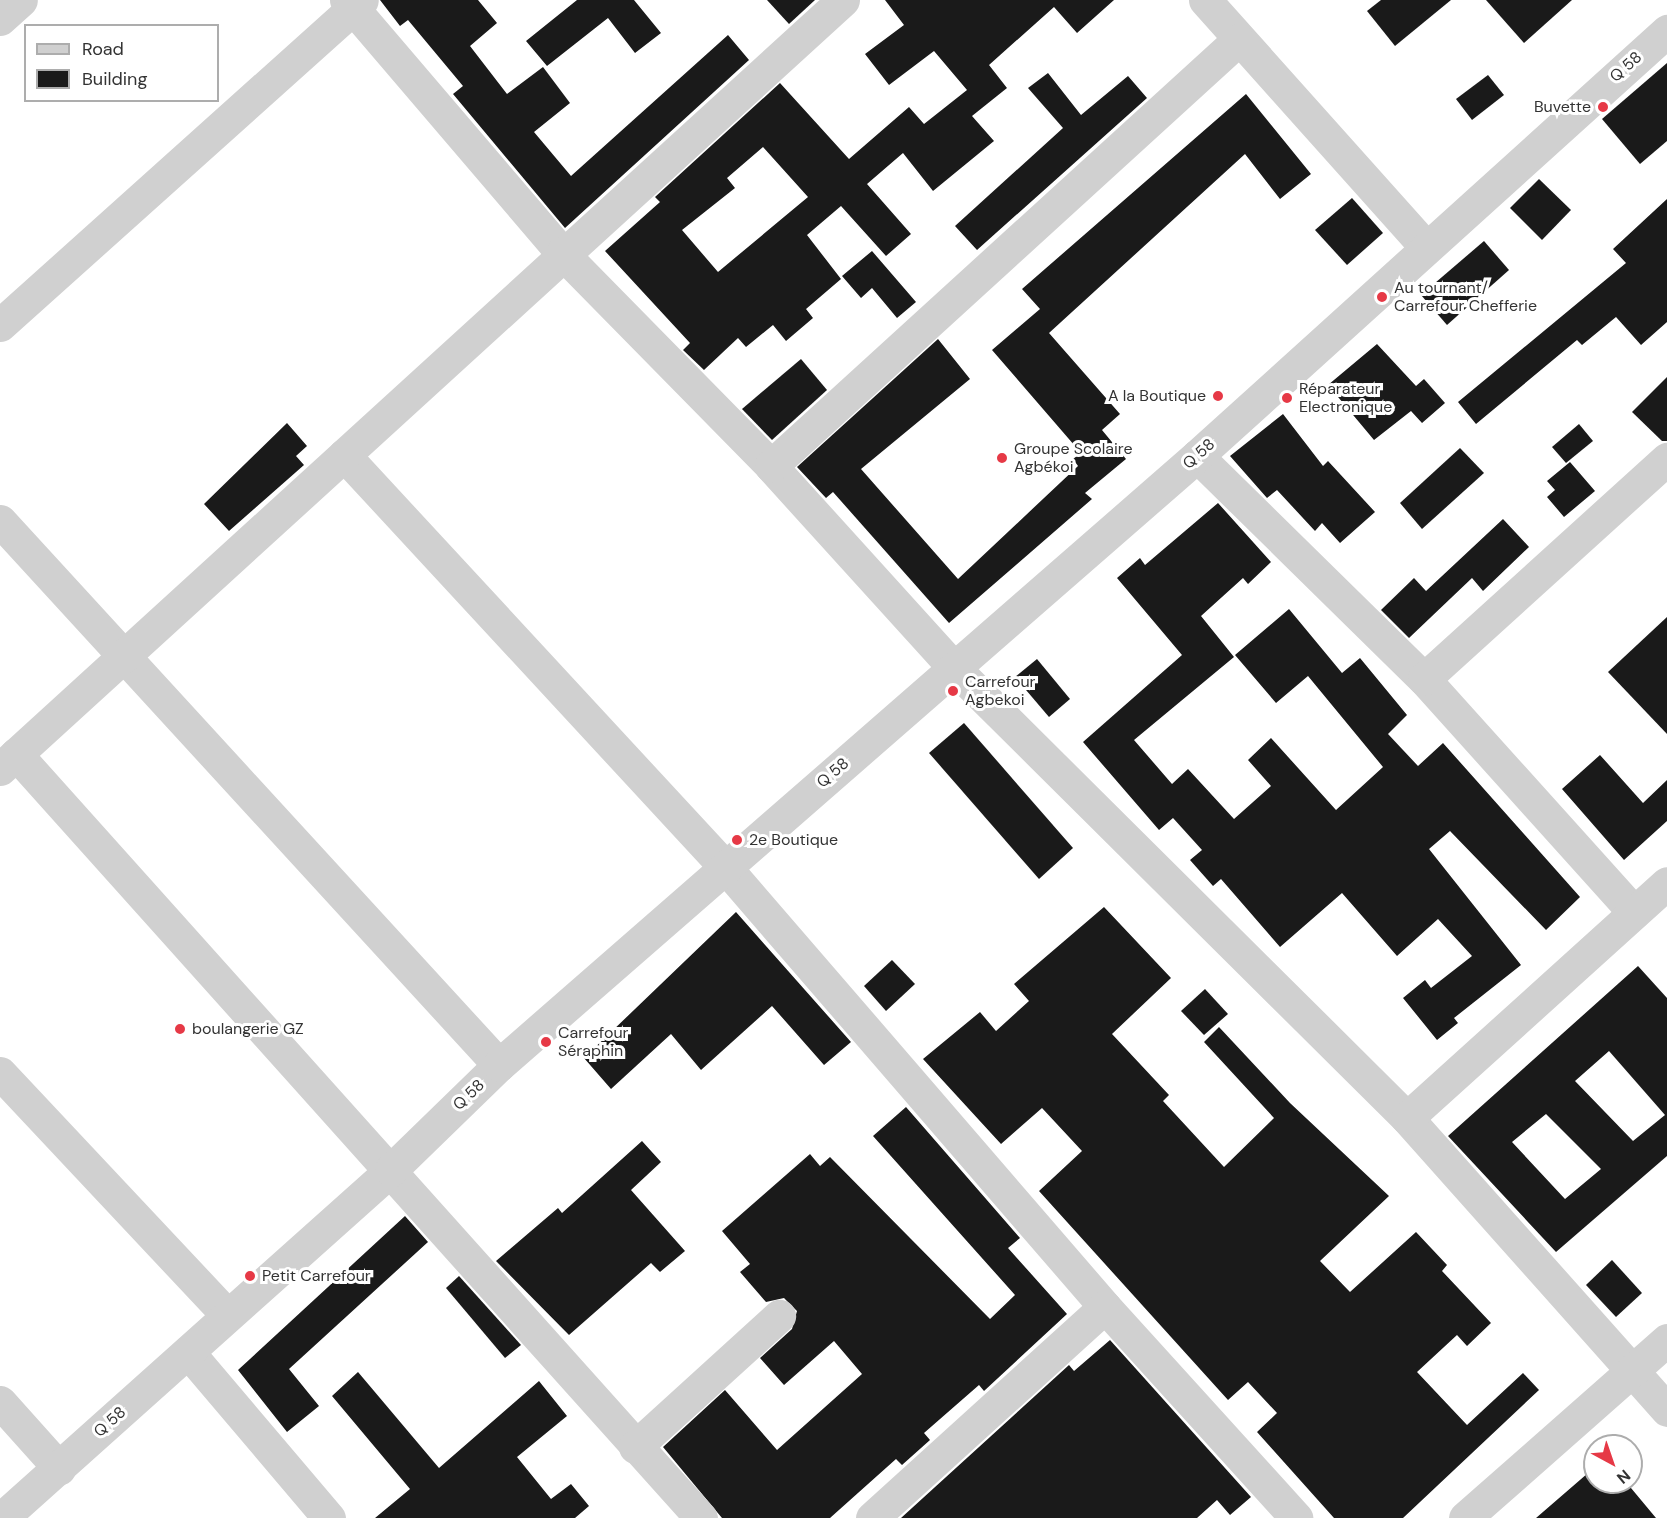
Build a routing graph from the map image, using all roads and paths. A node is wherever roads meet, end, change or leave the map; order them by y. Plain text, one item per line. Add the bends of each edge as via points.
1 (21, 0) edge
2 (843, 0) edge
3 (1205, 0) edge
4 (354, 3) edge
5 (0, 19) edge
6 (1667, 31) edge
7 (1238, 40) junction
8 (1426, 247) junction
9 (562, 253) junction
10 (0, 325) edge
11 (344, 455) junction
12 (1197, 456) junction
13 (1667, 459) edge
14 (771, 466) junction
15 (0, 521) edge
16 (121, 655) junction
17 (954, 668) junction
18 (1424, 679) junction
19 (8, 761) edge
20 (726, 868) junction
21 (1667, 883) edge
22 (1634, 912) junction
23 (500, 1065) junction
24 (0, 1073) edge
25 (1407, 1118) junction
26 (391, 1170) junction
27 (1105, 1307) junction
28 (227, 1315) junction
29 (779, 1316) dead end
30 (1667, 1340) edge
31 (188, 1352) junction
32 (1633, 1371) junction
33 (0, 1402) edge
34 (1667, 1410) edge
35 (635, 1447) junction
36 (59, 1468) junction
37 (2, 1518) edge
38 (329, 1518) edge
39 (701, 1518) edge
40 (872, 1518) edge
41 (1296, 1518) edge
42 (1465, 1518) edge

1 - 5 street
2 - 9 street
3 - 7 street
4 - 9 street
4 - 10 street
6 - 8 street, Q 58
7 - 8 street
7 - 14 street
8 - 12 street, Q 58
9 - 11 street
9 - 14 street
11 - 16 street
11 - 20 street
12 - 17 street, Q 58
12 - 18 street
13 - 18 street
14 - 17 street
15 - 16 street
16 - 19 street
16 - 23 street
17 - 20 street, Q 58
17 - 25 street
18 - 22 street
19 - 26 street
20 - 23 street, Q 58
20 - 27 street
21 - 22 street
22 - 25 street
23 - 26 street, Q 58
24 - 28 street
25 - 32 street
26 - 28 street, Q 58
26 - 35 street
27 - 40 street
27 - 41 street
28 - 31 street, Q 58
29 - 35 street
30 - 32 street
31 - 36 street, Q 58
31 - 38 street
32 - 34 street
32 - 42 street
33 - 36 street
35 - 39 street
36 - 37 street, Q 58

